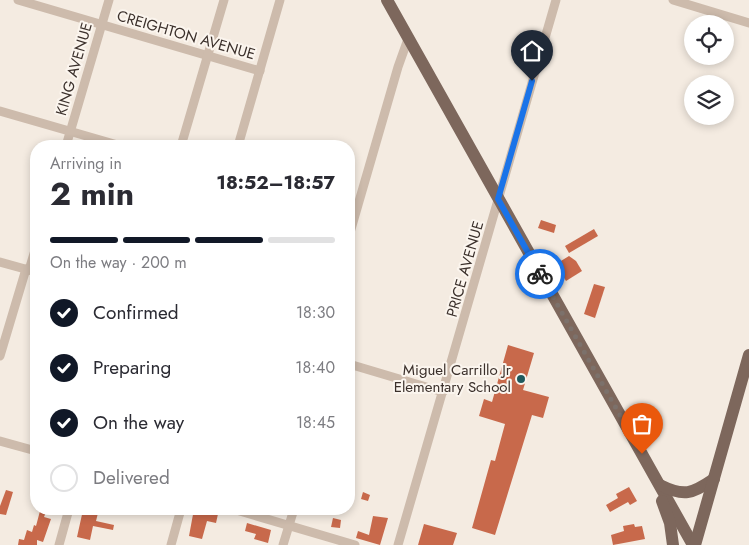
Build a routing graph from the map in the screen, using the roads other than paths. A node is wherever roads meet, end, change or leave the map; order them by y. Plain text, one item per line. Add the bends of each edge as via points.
1 (18, 0) edge
2 (109, 0) edge
3 (224, 0) edge
4 (280, 0) edge
5 (387, 0) edge
6 (556, 0) edge
7 (673, 0) edge
8 (749, 23) edge
9 (102, 25) junction
10 (408, 39) junction
11 (208, 56) junction
12 (260, 71) junction
13 (0, 111) edge
14 (70, 132) junction
15 (68, 140) edge
16 (99, 140) edge
17 (183, 140) edge
18 (240, 140) edge
19 (498, 199) junction
20 (355, 215) edge
21 (0, 262) edge
22 (30, 270) edge
23 (30, 273) edge
24 (749, 355) edge
25 (0, 356) edge
26 (355, 366) edge
27 (443, 392) junction
28 (0, 441) edge
29 (30, 449) edge
30 (649, 466) junction
31 (714, 479) junction
32 (660, 485) junction
33 (67, 515) edge
34 (179, 515) edge
35 (254, 515) edge
36 (292, 515) edge
37 (289, 525) junction
38 (59, 545) edge
39 (171, 545) edge
40 (284, 545) edge
41 (355, 545) edge
42 (398, 545) edge
43 (673, 545) edge
44 (694, 545) edge

1 - 9 street, CREIGHTON AVENUE
2 - 9 street, KING AVENUE
3 - 11 street
4 - 12 street
5 - 10 main road
6 - 19 street, PRICE AVENUE
7 - 8 street
9 - 11 street, CREIGHTON AVENUE
9 - 14 street, KING AVENUE
10 - 19 main road
10 - 20 street
11 - 12 street, CREIGHTON AVENUE
11 - 17 street
12 - 18 street
13 - 14 street
14 - 15 street, KING AVENUE
14 - 16 street
19 - 27 street, PRICE AVENUE
19 - 30 main road
21 - 22 street
23 - 25 street
24 - 31 main road
26 - 27 street
27 - 42 street, PRICE AVENUE
28 - 29 street
30 - 32 main road
30 - 43 main road via 670,523
31 - 32 main road via 697,490 685,493
31 - 44 main road
32 - 44 main road
33 - 38 street
34 - 39 street
35 - 37 street
36 - 37 street
37 - 40 street
37 - 41 street

